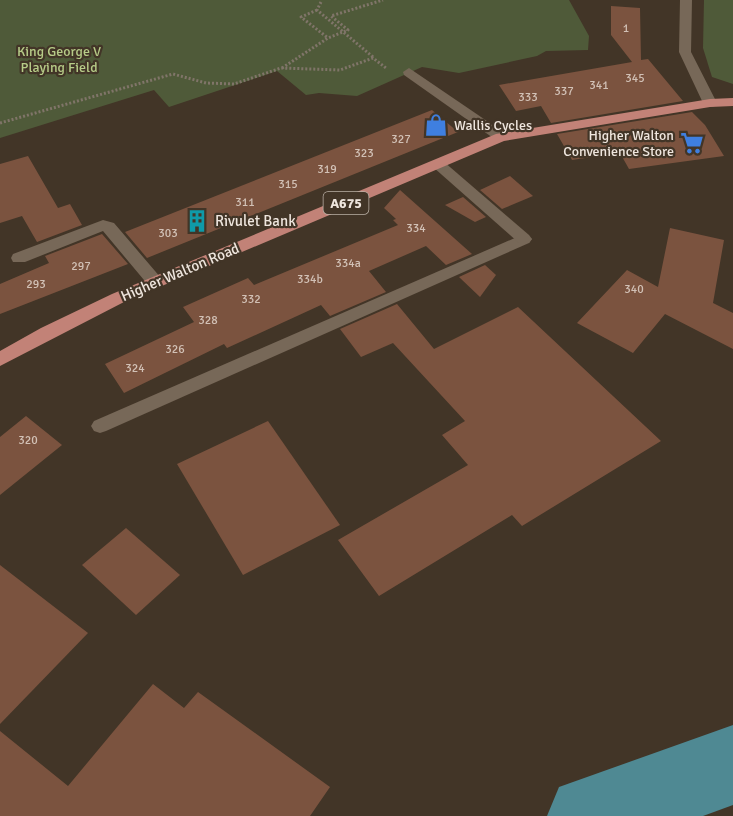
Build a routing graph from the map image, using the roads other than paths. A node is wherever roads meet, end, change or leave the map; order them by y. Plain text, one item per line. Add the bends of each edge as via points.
1 (686, 0) edge
2 (409, 72) road end
3 (733, 102) edge
4 (710, 103) junction
5 (501, 136) junction
6 (438, 164) junction
7 (19, 258) dead end
8 (155, 282) junction
9 (0, 359) edge
10 (100, 426) dead end

1 - 4 street via 685,52
2 - 5 street
3 - 4 main road, A675
4 - 5 main road, Higher Walton Road / A675
5 - 6 main road, Higher Walton Road / A675
6 - 8 main road, Higher Walton Road / A675
6 - 10 street via 524,239
7 - 8 street via 103,225 110,227
8 - 9 main road, Higher Walton Road / A675 via 47,332

